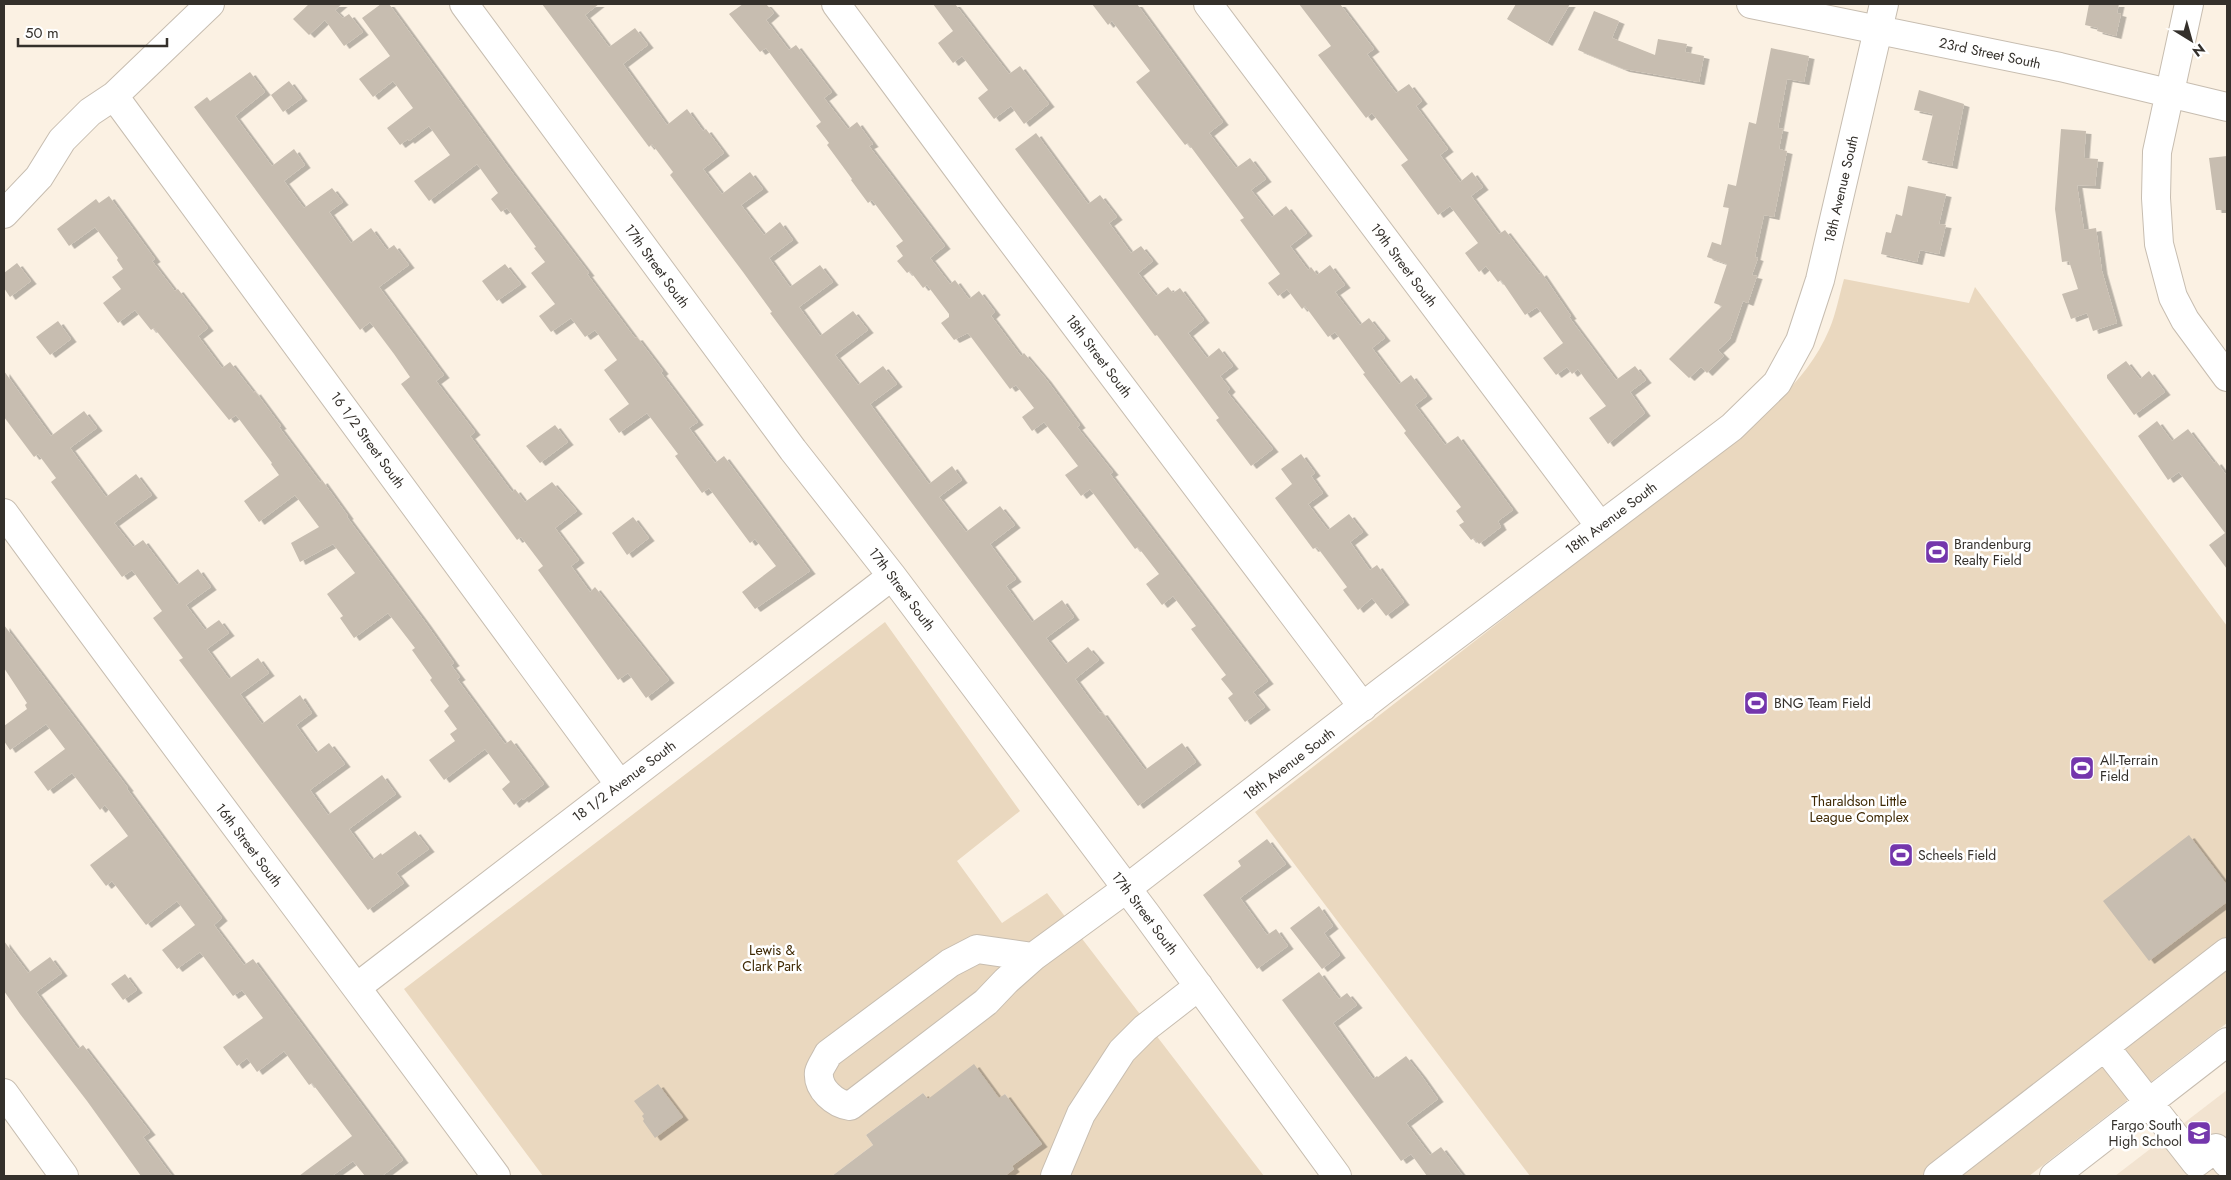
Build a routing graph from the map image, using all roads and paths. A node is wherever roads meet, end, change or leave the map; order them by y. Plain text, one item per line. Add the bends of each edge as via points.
1 (210, 4) edge
2 (464, 4) edge
3 (836, 4) edge
4 (1208, 4) edge
5 (1751, 4) edge
6 (1884, 4) edge
7 (2189, 4) edge
8 (1878, 30) junction
9 (2171, 92) junction
10 (114, 96) junction
11 (2227, 107) edge
12 (4, 214) edge
13 (2227, 377) edge
14 (4, 513) edge
15 (1600, 526) junction
16 (892, 576) junction
17 (1363, 707) junction
18 (620, 785) junction
19 (1126, 889) junction
20 (2227, 952) edge
21 (1034, 957) junction
22 (357, 986) junction
23 (1199, 986) junction
24 (2227, 1042) edge
25 (2106, 1046) junction
26 (4, 1093) edge
27 (2149, 1102) junction
28 (2209, 1158) edge
29 (64, 1176) edge
30 (496, 1176) edge
31 (1055, 1176) edge
32 (1337, 1176) edge
33 (1938, 1176) edge
34 (2054, 1176) edge

1 - 10 street
2 - 16 street, 17th Street South via 793,450
3 - 17 street, 18th Street South
4 - 15 street, 19th Street South
5 - 8 street, 23rd Street South
6 - 8 street, 18th Avenue South
7 - 9 street
8 - 9 street, 23rd Street South
8 - 15 street, 18th Avenue South via 1820,280 1800,341 1777,383 1732,427
9 - 11 street, 23rd Street South
9 - 13 street via 2157,152 2159,244 2173,297 2185,320
10 - 12 street via 100,128 72,156 39,177
10 - 18 street, 16 1/2 Street South
14 - 22 street, 16th Street South
15 - 17 street, 18th Avenue South
16 - 18 street, 18 1/2 Avenue South
16 - 19 street, 17th Street South
17 - 19 street, 18th Avenue South
18 - 22 street, 18 1/2 Avenue South
19 - 21 street, 18th Avenue South
19 - 23 street, 17th Street South
20 - 25 street
21 - 21 street, 18th Avenue South via 986,1002 850,1106 840,1105 821,1083 819,1072 828,1054 950,963 977,949
22 - 30 street, 16th Street South
23 - 31 street via 1145,1028 1122,1051 1081,1114
23 - 32 street, 17th Street South
24 - 27 street
25 - 27 street
25 - 33 street
26 - 29 street
27 - 28 street
27 - 34 street

